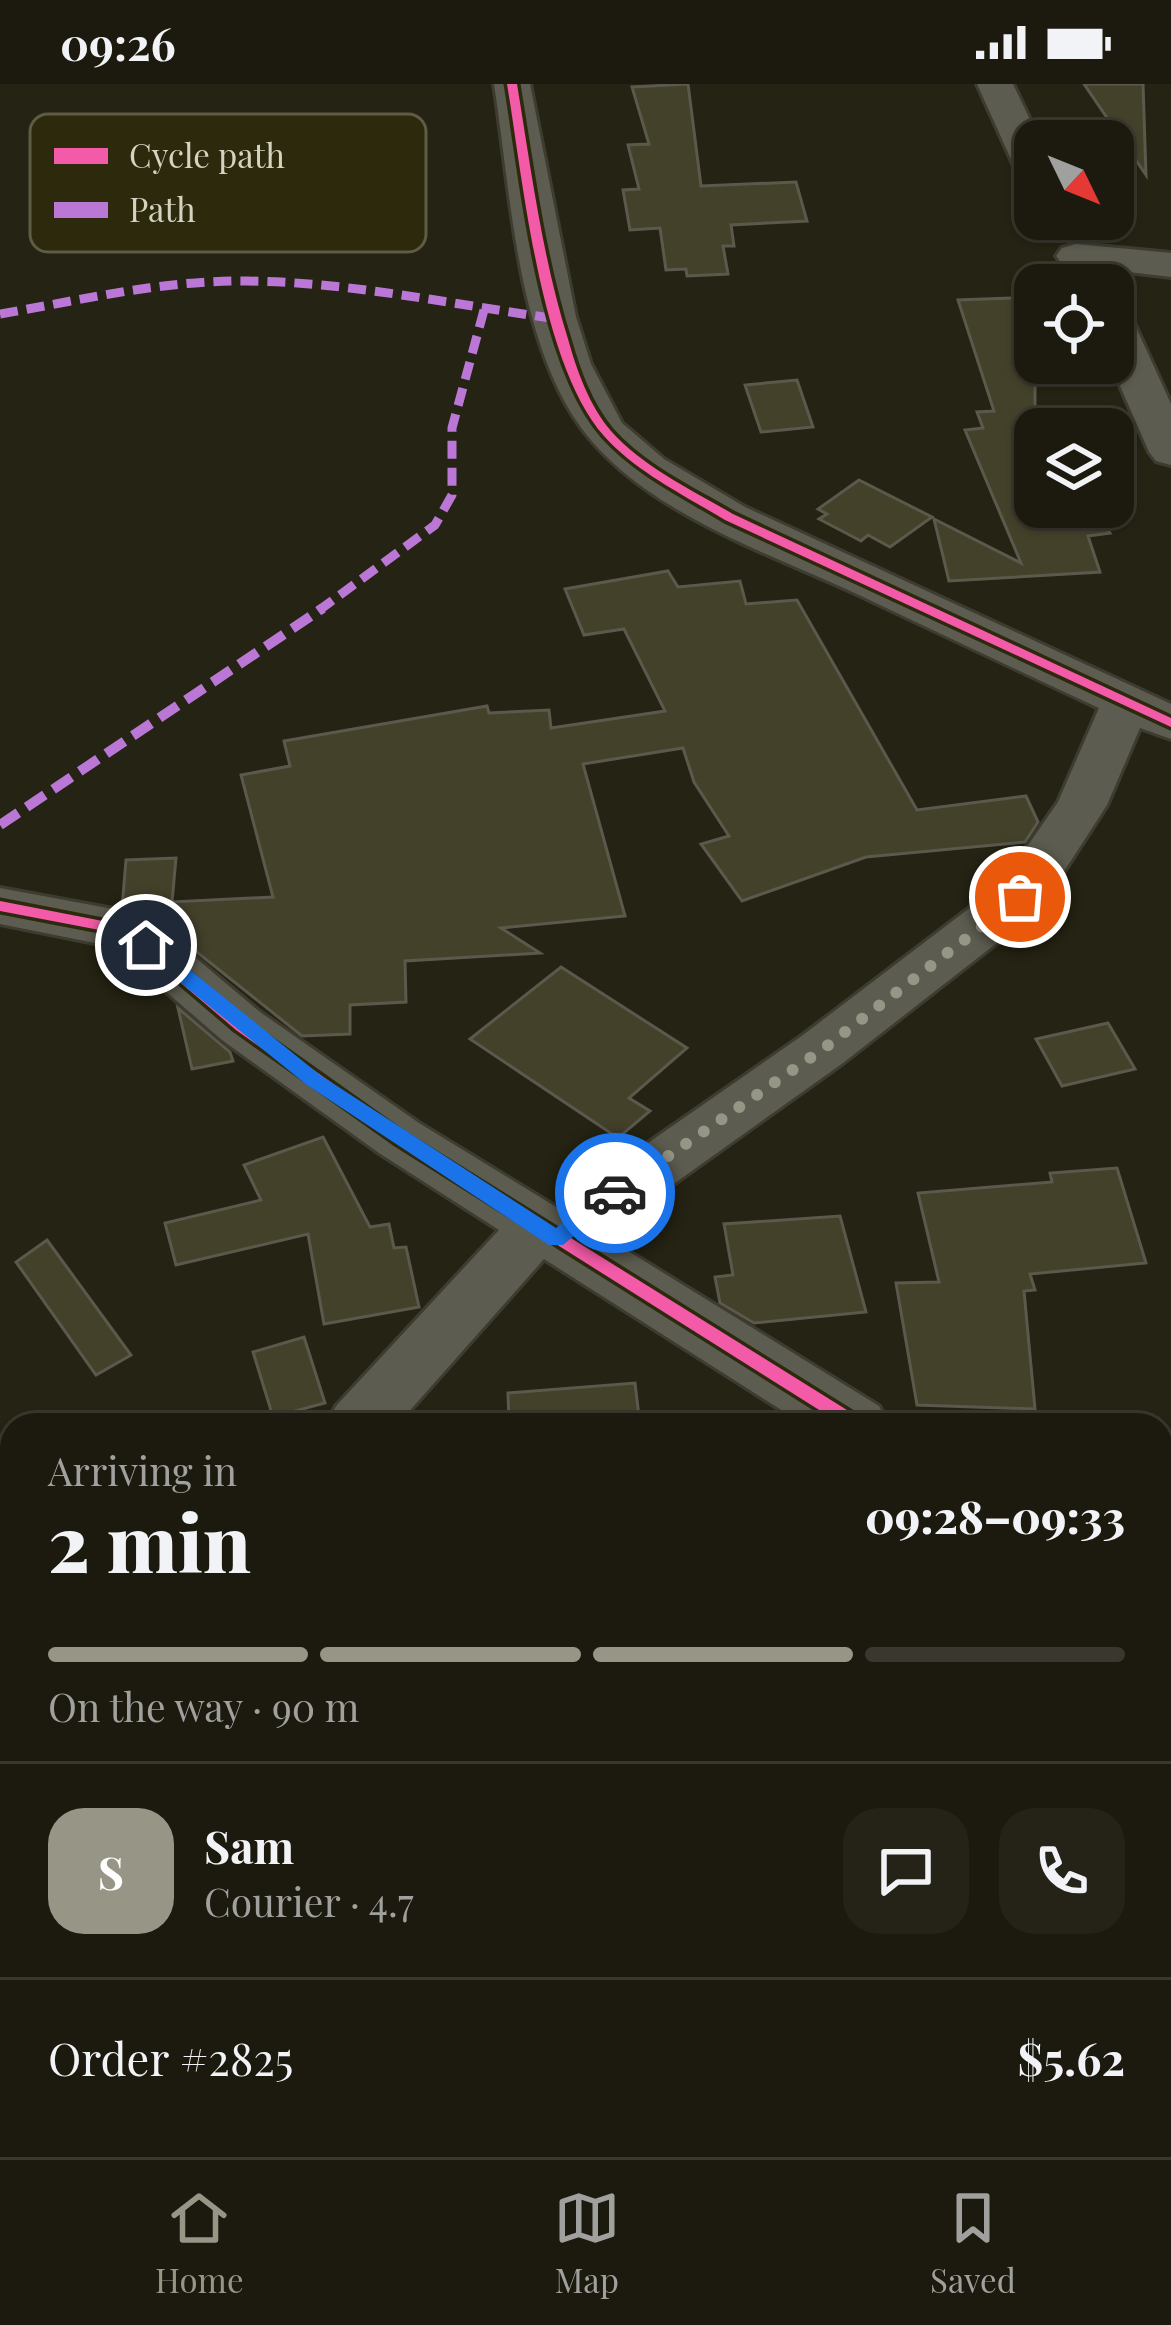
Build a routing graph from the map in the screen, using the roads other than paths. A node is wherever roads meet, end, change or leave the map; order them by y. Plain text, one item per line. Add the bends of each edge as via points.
1 (512, 84) edge
2 (995, 84) edge
3 (1014, 125) edge
4 (1171, 265) edge
5 (1134, 267) edge
6 (1134, 370) edge
7 (1171, 452) edge
8 (1158, 709) edge
9 (0, 906) edge
10 (547, 1233) junction
11 (370, 1413) edge
12 (838, 1413) edge

1 - 8 street via 569,364 604,430 729,517
2 - 3 street
4 - 5 street
6 - 7 street
8 - 10 street via 1020,897 823,1049
9 - 10 street via 113,928 146,945 314,1080
10 - 11 street
10 - 12 street

